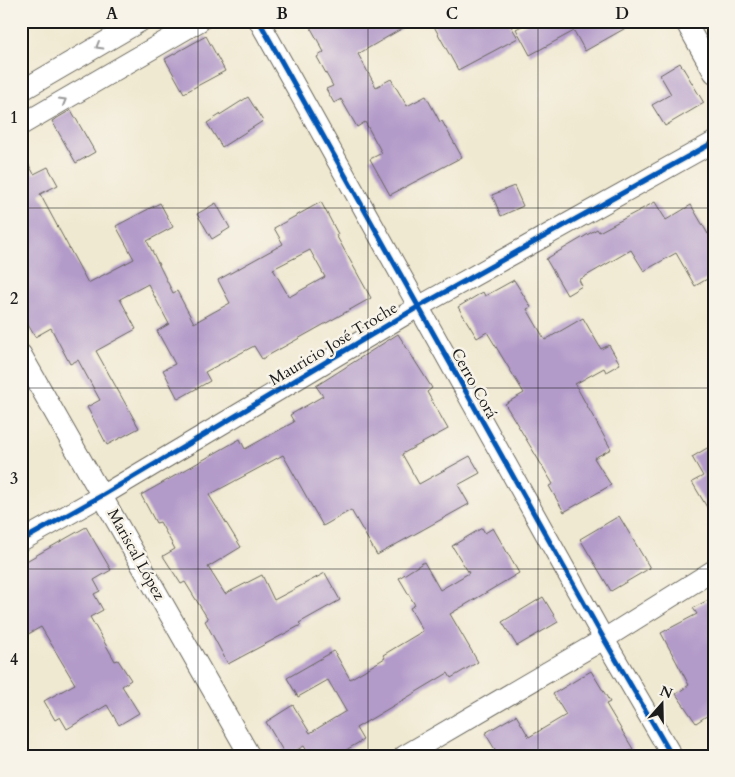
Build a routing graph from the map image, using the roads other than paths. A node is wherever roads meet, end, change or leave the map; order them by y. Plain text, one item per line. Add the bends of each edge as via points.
1 (141, 21) edge
2 (200, 21) edge
3 (259, 21) edge
4 (685, 21) edge
5 (714, 73) edge
6 (21, 91) edge
7 (21, 126) edge
8 (714, 142) edge
9 (418, 307) junction
10 (21, 354) edge
11 (103, 495) junction
12 (21, 541) edge
13 (714, 570) edge
14 (604, 639) junction
15 (250, 756) edge
16 (404, 756) edge
17 (672, 756) edge

1 -> 6 street
7 -> 2 street
3 - 9 street, Cerro Corá
4 - 5 street
8 - 9 street, Mauricio José Troche
9 - 11 street, Mauricio José Troche
9 - 14 street, Cerro Corá
10 - 11 street, Mariscal López
11 - 12 street, Mauricio José Troche
11 - 15 street, Mariscal López
13 - 14 street
14 - 16 street
14 - 17 street, Cerro Corá

